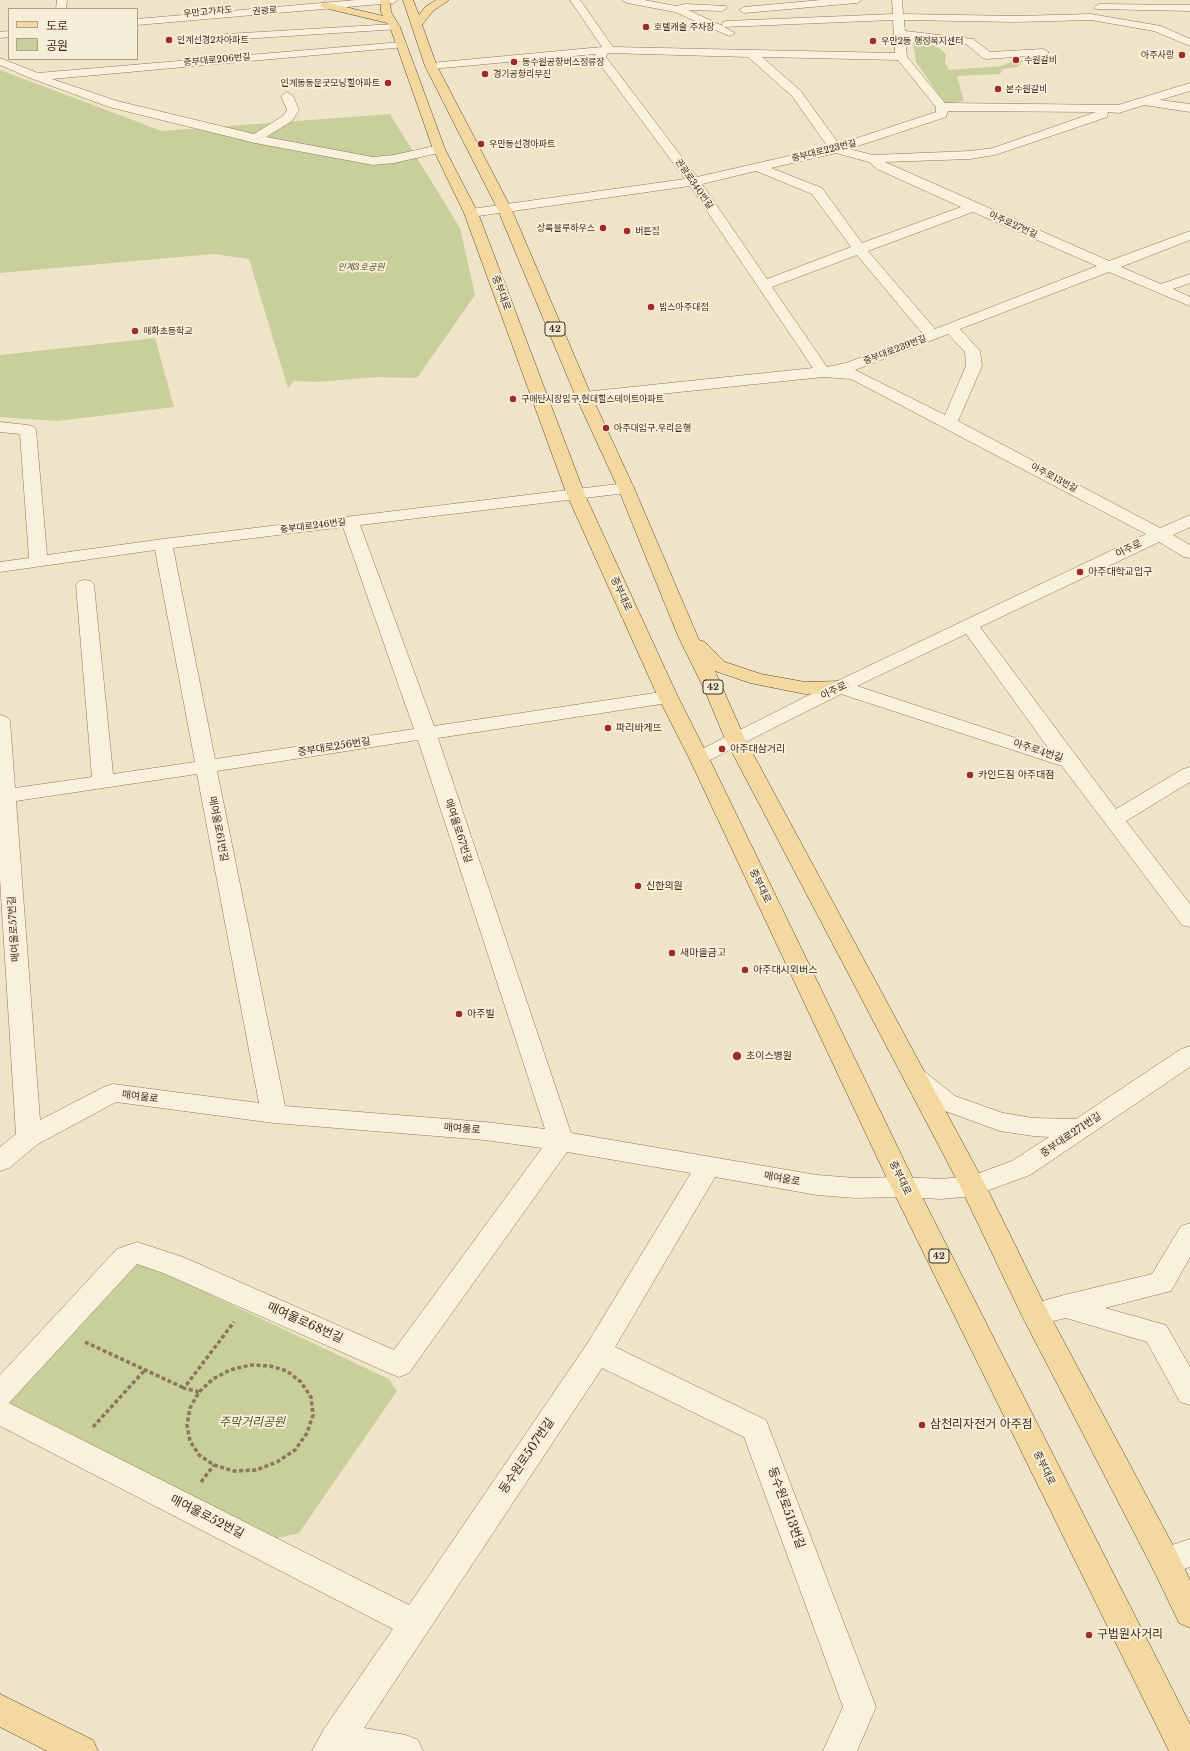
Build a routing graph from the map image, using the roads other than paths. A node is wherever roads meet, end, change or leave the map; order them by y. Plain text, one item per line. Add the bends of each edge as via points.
1 (303, 0) edge
2 (351, 0) edge
3 (388, 0) edge
4 (408, 0) edge
5 (444, 0) edge
6 (575, 0) edge
7 (627, 0) edge
8 (857, 0) edge
9 (897, 0) edge
10 (325, 5) junction
11 (722, 6) edge
12 (1190, 8) edge
13 (676, 9) junction
14 (138, 14) edge
15 (898, 17) junction
16 (1091, 17) junction
17 (138, 19) edge
18 (138, 22) edge
19 (393, 24) junction
20 (417, 25) junction
21 (728, 29) junction
22 (899, 34) junction
23 (226, 37) junction
24 (1190, 43) edge
25 (401, 44) junction
26 (606, 50) junction
27 (1044, 52) dead end
28 (734, 54) junction
29 (752, 54) junction
30 (138, 55) edge
31 (900, 57) junction
32 (113, 60) edge
33 (0, 61) edge
34 (431, 66) junction
35 (34, 76) junction
36 (1190, 87) edge
37 (287, 96) dead end
38 (1142, 102) junction
39 (942, 107) junction
40 (1190, 108) edge
41 (1119, 109) junction
42 (255, 139) junction
43 (440, 149) junction
44 (836, 149) junction
45 (873, 159) junction
46 (757, 167) junction
47 (694, 182) junction
48 (973, 207) junction
49 (504, 208) junction
50 (471, 213) junction
51 (1190, 235) edge
52 (860, 250) junction
53 (1108, 266) junction
54 (1190, 278) edge
55 (763, 285) junction
56 (1160, 289) junction
57 (1190, 302) edge
58 (951, 328) junction
59 (932, 335) junction
60 (823, 372) junction
61 (584, 397) junction
62 (949, 423) junction
63 (0, 427) edge
64 (626, 488) junction
65 (576, 495) junction
66 (1190, 520) edge
67 (350, 522) junction
68 (1159, 534) junction
69 (163, 544) junction
70 (1190, 553) edge
71 (38, 560) junction
72 (0, 567) edge
73 (85, 585) dead end
74 (969, 626) junction
75 (687, 636) junction
76 (840, 687) junction
77 (668, 697) junction
78 (0, 721) edge
79 (426, 733) junction
80 (735, 740) junction
81 (699, 758) junction
82 (1069, 762) junction
83 (206, 766) junction
84 (1190, 773) edge
85 (103, 782) junction
86 (2, 797) edge
87 (1114, 819) junction
88 (7, 919) edge
89 (1190, 920) edge
90 (1190, 1055) edge
91 (916, 1078) junction
92 (274, 1114) junction
93 (1082, 1128) junction
94 (29, 1137) junction
95 (561, 1141) junction
96 (0, 1161) edge
97 (709, 1166) junction
98 (973, 1186) junction
99 (904, 1187) junction
100 (941, 1189) joint
101 (1190, 1233) edge
102 (1064, 1306) junction
103 (1035, 1314) junction
104 (597, 1352) junction
105 (1190, 1393) edge
106 (0, 1394) edge
107 (0, 1412) edge
108 (1178, 1557) edge
109 (1190, 1613) edge
110 (414, 1624) junction
111 (0, 1710) edge
112 (332, 1746) edge
113 (81, 1751) edge
114 (406, 1751) edge
115 (840, 1751) edge
116 (1186, 1751) edge

1 - 14 street, 우만고가차도
2 - 17 street, 우만고가차도
3 - 10 street, 권광로
3 - 19 main road, 중부대로 / 42 via 386,12
4 - 20 main road, 42
5 - 20 main road via 428,9
6 - 26 street, 권광로340번길 via 608,46
7 - 13 street
8 - 11 street
9 - 15 street
10 - 19 main road
10 - 23 street, 권광로
11 - 13 street
11 - 21 street
12 - 16 street via 1088,7
13 - 21 street
15 - 16 street
15 - 21 street
15 - 22 street
16 - 24 street via 1157,28
18 - 23 street, 권광로
19 - 23 street
19 - 25 main road, 중부대로 / 42
20 - 34 main road, 42
21 - 28 street
22 - 27 street via 969,41 987,56
22 - 31 street
23 - 25 street, 중부대로206번길
23 - 30 street, 중부대로206번길
25 - 43 main road, 중부대로 / 42
26 - 28 street via 641,49
26 - 34 street
26 - 47 street, 권광로340번길 via 600,57
28 - 29 street
29 - 31 street
29 - 44 street via 796,93
31 - 39 street
32 - 35 street, 중부대로206번길
33 - 35 street
34 - 49 main road, 42
35 - 42 street via 113,104
36 - 38 street
37 - 42 street via 293,110 288,118
38 - 40 street
38 - 41 street
39 - 41 street
39 - 44 street, 중부대로223번길 via 942,114
41 - 45 street via 995,151 970,155
42 - 43 street via 373,161
43 - 50 main road, 중부대로 / 42
44 - 45 street, 아주로27번길
44 - 46 street, 중부대로223번길
45 - 48 street, 아주로27번길 via 882,166
46 - 47 street, 중부대로223번길
46 - 52 street via 817,191
47 - 49 street, 중부대로223번길
47 - 55 street, 권광로340번길
48 - 52 street
48 - 53 street, 아주로27번길
49 - 50 street, 중부대로223번길
49 - 61 main road, 42
50 - 65 main road, 중부대로 / 42
51 - 53 street, 중부대로239번길
52 - 55 street
52 - 59 street
53 - 56 street, 아주로27번길
53 - 58 street, 중부대로239번길
54 - 56 street
55 - 60 street, 권광로340번길
56 - 57 street, 아주로27번길
58 - 59 street, 중부대로239번길
58 - 62 street via 972,350 974,366
59 - 60 street, 중부대로239번길 via 850,367
60 - 61 street, 중부대로239번길
60 - 62 street, 아주로13번길 via 854,375
61 - 64 main road, 42
62 - 68 street, 아주로13번길
63 - 71 street via 28,430
64 - 65 street, 중부대로246번길
64 - 75 main road, 42
65 - 67 street, 중부대로246번길
65 - 77 main road, 중부대로 / 42
66 - 68 street, 아주로
67 - 69 street, 중부대로246번길
67 - 79 street, 매여울로67번길
68 - 70 street
68 - 74 street, 아주로
69 - 71 street, 중부대로246번길
69 - 83 street, 매여울로61번길
71 - 72 street, 중부대로246번길
73 - 85 street
74 - 76 street, 아주로
74 - 82 street
75 - 76 main road via 718,666 757,679 805,688
75 - 80 main road, 42 via 715,691
76 - 80 street, 아주로
76 - 82 street, 아주로4번길
77 - 79 street, 중부대로256번길
77 - 81 main road, 중부대로 / 42
78 - 86 street, 매여울로57번길
79 - 83 street, 중부대로256번길
79 - 95 street, 매여울로67번길
80 - 81 street, 아주로
80 - 91 main road, 42
81 - 99 main road, 중부대로 / 42
82 - 87 street, 아주로4번길
83 - 85 street, 중부대로256번길
83 - 92 street, 매여울로61번길
84 - 87 street
85 - 86 street, 중부대로256번길
86 - 88 street, 매여울로57번길
87 - 89 street, 아주로4번길
88 - 94 street, 매여울로57번길
90 - 93 street, 중부대로271번길
91 - 93 street via 946,1102 1000,1122 1032,1127
91 - 98 main road, 42
92 - 94 street, 매여울로 via 113,1093
92 - 95 street, 매여울로 via 485,1131
93 - 98 street, 중부대로271번길 via 1021,1168
94 - 96 street, 매여울로
95 - 97 street, 매여울로
95 - 106 street, 매여울로68번길 via 399,1365 174,1265 137,1253 127,1256
97 - 99 street, 매여울로 via 817,1185 855,1188
97 - 104 street, 동수원로507번길
98 - 100 street, 중부대로271번길
98 - 103 main road, 42
99 - 100 street, 매여울로
99 - 116 main road, 중부대로 / 42
101 - 102 street via 1161,1282
102 - 103 street
102 - 105 street via 1156,1333
103 - 108 main road, 42
104 - 110 street, 동수원로507번길
104 - 115 street, 동수원로513번길 via 756,1429 860,1707
107 - 110 street, 매여울로52번길
108 - 109 main road, 42
110 - 112 street, 동수원로507번길
111 - 113 main road
112 - 114 street, 동수원로507번길

